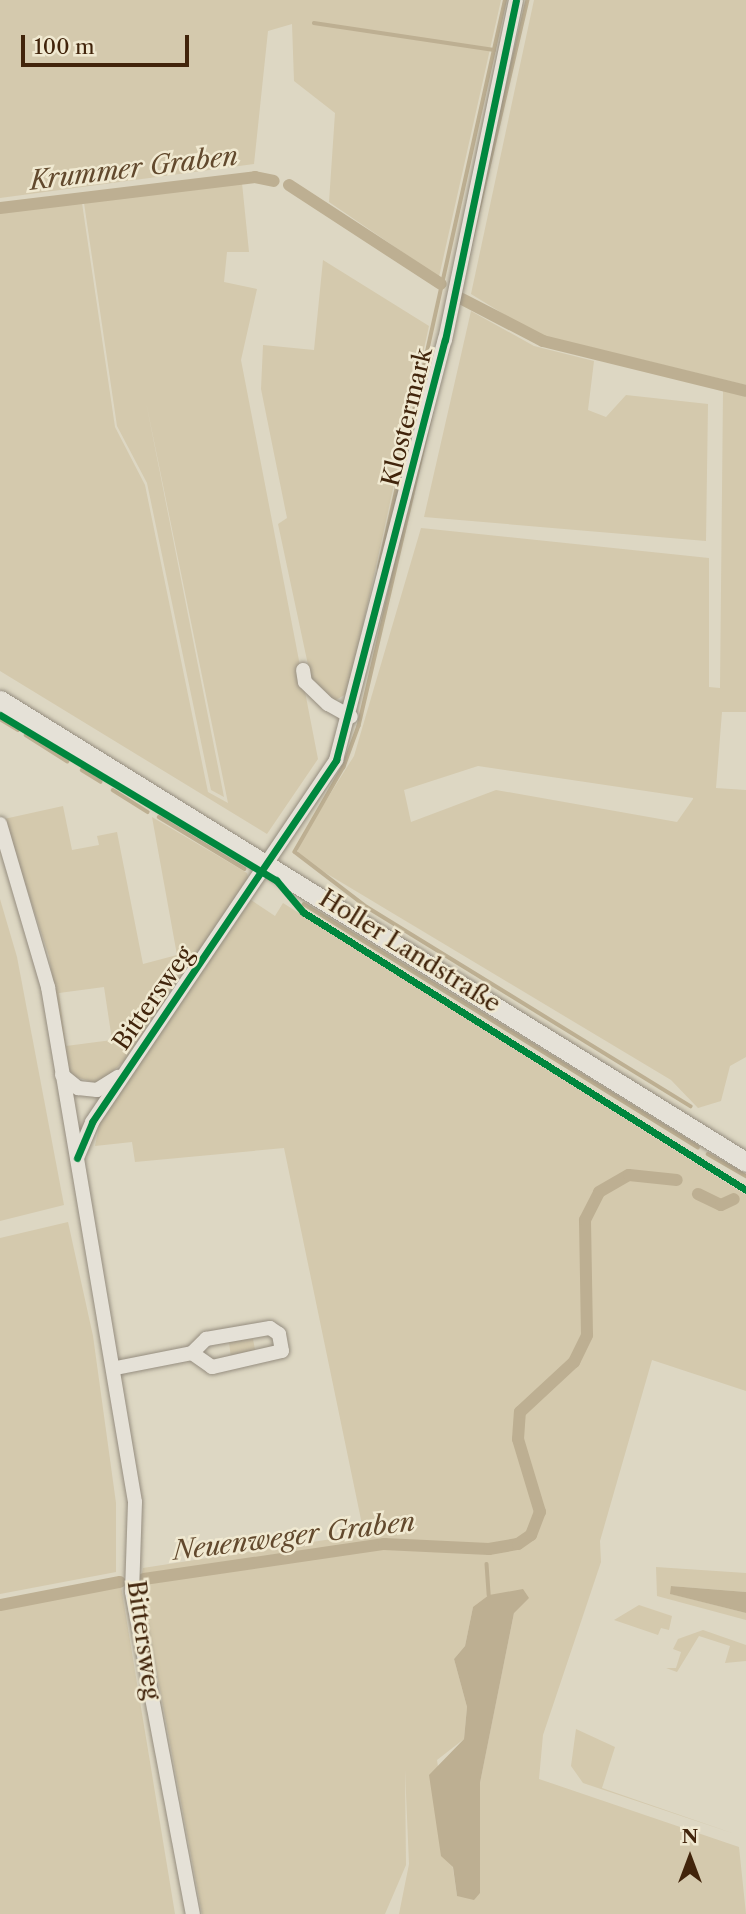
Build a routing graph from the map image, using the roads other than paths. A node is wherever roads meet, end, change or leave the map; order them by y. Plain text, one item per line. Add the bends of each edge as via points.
1 (516, 0) edge
2 (303, 670) dead end
3 (0, 700) edge
4 (351, 717) junction
5 (0, 824) edge
6 (269, 864) junction
7 (125, 1072) junction
8 (62, 1075) junction
9 (77, 1158) junction
10 (746, 1162) edge
11 (192, 1353) junction
12 (116, 1368) junction
13 (193, 1914) edge

1 - 4 street, Klostermark via 445,340
2 - 4 street via 305,682
3 - 6 main road, Holler Landstraße
4 - 6 street, Klostermark via 336,760
5 - 8 street, Bittersweg via 48,987
6 - 7 street, Bittersweg
6 - 10 main road, Holler Landstraße
7 - 8 street, Bittersweg via 97,1090 78,1088
7 - 9 street, Bittersweg via 92,1122
8 - 9 street, Bittersweg
9 - 12 street, Bittersweg
11 - 11 street via 212,1367 282,1351 279,1334 270,1328 206,1339
11 - 12 street
12 - 13 street, Bittersweg via 135,1502 132,1592

